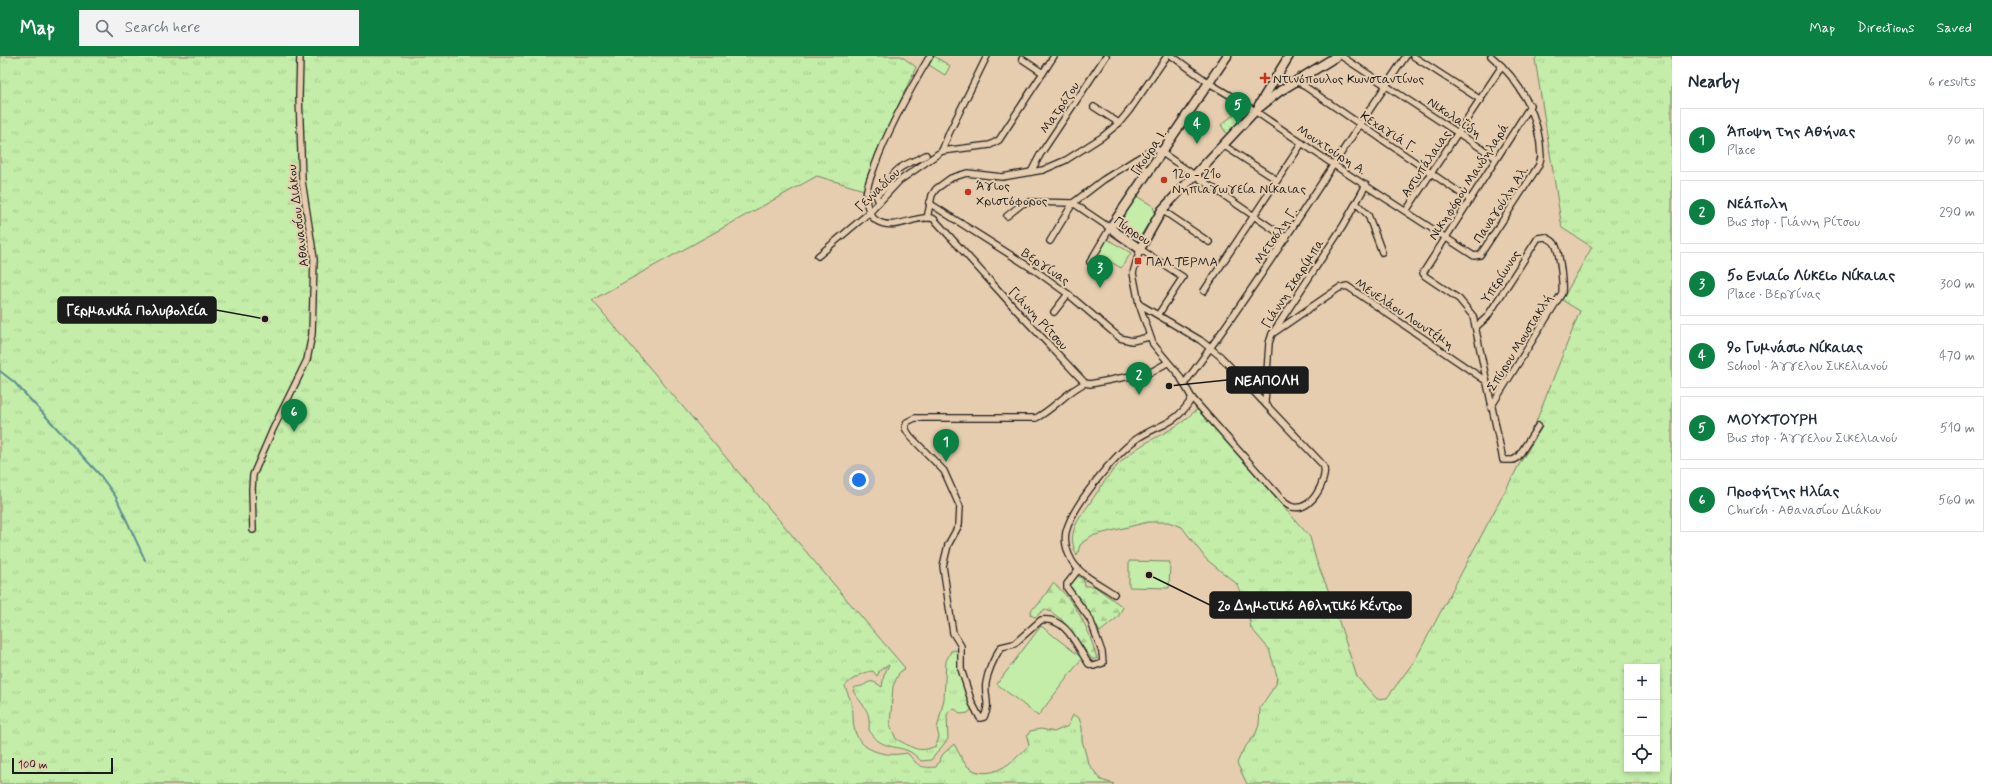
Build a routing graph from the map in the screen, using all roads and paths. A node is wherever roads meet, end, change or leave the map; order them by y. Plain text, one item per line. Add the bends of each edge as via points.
1 (300, 56) edge
2 (930, 56) edge
3 (987, 56) edge
4 (1054, 56) edge
5 (1106, 56) edge
6 (1167, 56) edge
7 (1172, 56) edge
8 (1226, 56) edge
9 (1289, 56) edge
10 (1337, 56) edge
11 (1340, 56) edge
12 (1406, 56) edge
13 (1413, 56) edge
14 (1491, 56) edge
15 (1022, 59) dead end
16 (1502, 66) junction
17 (1043, 73) junction
18 (1297, 81) junction
19 (1209, 83) junction
20 (1386, 85) junction
21 (1481, 100) junction
22 (1531, 105) junction
23 (1094, 106) dead end
24 (1255, 112) junction
25 (1119, 123) junction
26 (1358, 124) junction
27 (1459, 132) junction
28 (1302, 143) junction
29 (1223, 145) junction
30 (942, 151) junction
31 (1162, 153) junction
32 (926, 155) dead end
33 (1496, 158) junction
34 (1135, 160) junction
35 (1334, 165) junction
36 (1031, 172) junction
37 (1149, 172) junction
38 (1432, 172) junction
39 (1195, 176) junction
40 (1276, 180) junction
41 (1366, 185) junction
42 (1469, 199) junction
43 (879, 202) junction
44 (930, 203) junction
45 (1073, 203) junction
46 (1356, 203) junction
47 (1162, 210) junction
48 (1406, 211) junction
49 (870, 212) junction
50 (1007, 216) dead end
51 (1253, 216) junction
52 (927, 218) junction
53 (1110, 228) junction
54 (1445, 236) junction
55 (1541, 237) joint
56 (1286, 238) junction
57 (1050, 241) dead end
58 (1210, 242) dead end
59 (1140, 249) junction
60 (1382, 252) dead end
61 (1480, 255) joint
62 (818, 256) dead end
63 (1090, 262) dead end
64 (1204, 291) dead end
65 (1068, 294) junction
66 (1139, 304) junction
67 (1054, 312) dead end
68 (1158, 315) junction
69 (1476, 327) junction
70 (1272, 334) junction
71 (1149, 337) junction
72 (1211, 348) junction
73 (1167, 363) junction
74 (1486, 381) junction
75 (1085, 383) junction
76 (1184, 384) junction
77 (1192, 398) junction
78 (1265, 402) junction
79 (1491, 407) junction
80 (1538, 426) dead end
81 (253, 530) dead end
82 (1078, 570) junction
83 (1114, 594) dead end

1 - 81 street, Αθανασίου Διάκου via 302,181 314,259 312,334 307,360 254,475
2 - 49 street via 881,150 867,187 866,202
3 - 30 street
4 - 17 street, Γενναδίου
5 - 36 street, Ματρόζου
6 - 25 street
7 - 19 street, Μουχτούρη Α.
8 - 19 street, Γκούρα Ι.
9 - 24 street
10 - 18 street
11 - 20 street, Νικολαΐδη
12 - 20 street, Μετσόλη Γ.
13 - 21 street
14 - 16 street
15 - 17 street
16 - 21 street, Αστυπάλαιας
16 - 22 street
17 - 30 street, Γενναδίου via 999,140 990,145
18 - 24 street
18 - 26 street, Κεχαγιά Γ.
19 - 24 street, Μουχτούρη Α.
19 - 31 street, Γκούρα Ι.
20 - 26 street, Μετσόλη Γ.
20 - 27 street, Νικολαΐδη
21 - 27 street, Αστυπάλαιας
22 - 33 street, Νικηφόρου Μανδηλαρά
22 - 61 street, Παναγούλη Αλ. via 1540,150 1539,165
23 - 25 street
24 - 28 street, Μουχτούρη Α.
24 - 29 street
25 - 36 street via 1102,138 1066,160 1053,167
26 - 35 street, Μετσόλη Γ.
26 - 38 street, Κεχαγιά Γ.
27 - 33 street, Νικολαΐδη
27 - 38 street, Αστυπάλαιας
28 - 35 street, Μουχτούρη Α.
28 - 40 street
29 - 39 street
29 - 40 street
30 - 43 street, Γενναδίου via 898,181
31 - 34 street via 1155,148
31 - 37 street, Γκούρα Ι.
31 - 39 street
32 - 43 street via 898,168 891,177 890,184 876,195
33 - 42 street, Νικηφόρου Μανδηλαρά
34 - 37 street
34 - 45 street
35 - 41 street, Μουχτούρη Α.
35 - 56 street, Μετσόλη Γ.
36 - 44 street via 1002,177 975,173 960,174 936,189
37 - 53 street, Γκούρα Ι.
38 - 42 street, Κεχαγιά Γ.
38 - 48 street, Αστυπάλαιας
39 - 47 street
39 - 51 street
40 - 51 street
41 - 46 street, Γιάννη Σκαρίμπα
41 - 48 street, Μουχτούρη Α.
42 - 54 street, Νικηφόρου Μανδηλαρά
43 - 49 street, Γενναδίου
44 - 52 street
44 - 65 street, Βεργίνας
45 - 50 street via 1030,202 1022,204
45 - 53 street, Πύρρου
45 - 57 street
46 - 60 street via 1368,215
46 - 70 street, Γιάννη Σκαρίμπα
47 - 58 street
47 - 59 street
48 - 54 street, Μουχτούρη Α.
49 - 52 street via 878,221 885,224
49 - 62 street, Γενναδίου
51 - 56 street
51 - 64 street
52 - 75 street, Γιάννη Ρίτσου via 934,219 941,225 1018,313
53 - 59 street, Πύρρου
53 - 63 street, Γκούρα Ι.
54 - 61 street, Μουχτούρη Α. via 1474,256
54 - 69 street, Νικηφόρου Μανδηλαρά via 1424,269 1425,276 1459,299 1473,316
55 - 69 street, Υπερίωνος via 1487,317
55 - 79 street, Σπύρου Μουστακλή via 1555,244 1563,288 1560,298
56 - 72 street, Μετσόλη Γ.
59 - 66 street via 1132,273
59 - 68 street, Πύρρου via 1183,277
65 - 67 street
65 - 71 street, Βεργίνας via 1120,338 1132,341
66 - 68 street
66 - 71 street
68 - 72 street
69 - 74 street
70 - 74 street, Μενελάου Λουντέμη via 1339,288 1347,286
70 - 78 street, Γιάννη Σκαρίμπα via 1269,343
71 - 73 street
72 - 76 street, Μετσόλη Γ.
72 - 78 street
73 - 75 street via 1156,370
73 - 76 street
74 - 79 street
75 - 82 street via 1072,390 1044,415 1036,418 915,418 907,422 905,428 944,471 960,507 959,526 947,549 943,566 953,633 961,646 961,669 972,703 980,718 984,717 988,706 986,682 992,661 1001,647 1014,644 1041,620 1054,622 1068,632 1090,664 1094,666 1103,663 1102,652 1090,619 1067,588 1067,584
76 - 77 street
77 - 78 street via 1285,503 1294,509 1300,509 1312,500 1324,478 1326,468
77 - 82 street via 1175,419 1140,437 1126,448 1099,476 1084,498 1066,533 1068,553
79 - 80 street via 1504,461 1518,457
82 - 83 street

